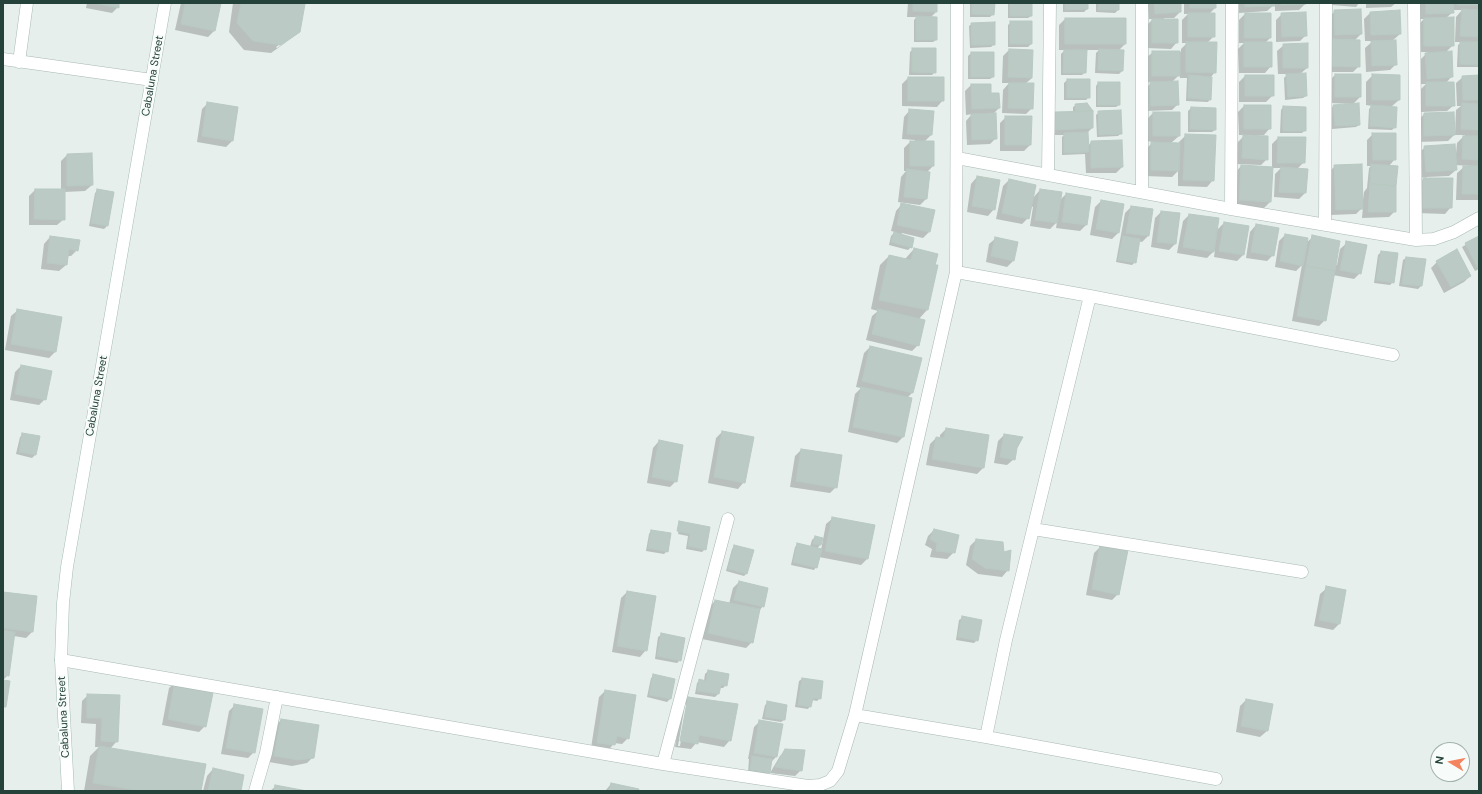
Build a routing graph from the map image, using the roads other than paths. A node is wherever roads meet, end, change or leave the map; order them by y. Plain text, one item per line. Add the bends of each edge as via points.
1 (27, 3) edge
2 (166, 3) edge
3 (957, 3) edge
4 (1050, 3) edge
5 (1142, 3) edge
6 (1232, 3) edge
7 (1326, 3) edge
8 (1414, 3) edge
9 (3, 60) edge
10 (19, 62) junction
11 (152, 80) junction
12 (957, 158) junction
13 (1048, 176) junction
14 (1142, 192) junction
15 (1231, 209) junction
16 (1479, 218) edge
17 (1325, 225) junction
18 (1416, 240) junction
19 (956, 272) junction
20 (1090, 296) junction
21 (1392, 355) dead end
22 (728, 519) dead end
23 (1033, 529) junction
24 (1302, 572) dead end
25 (61, 660) junction
26 (277, 697) junction
27 (855, 715) junction
28 (986, 737) junction
29 (663, 764) junction
30 (1216, 779) dead end
31 (68, 791) edge
32 (255, 791) edge

1 - 10 street
2 - 11 street, Cabaluna Street
3 - 12 street
4 - 13 street
5 - 14 street
6 - 15 street
7 - 17 street
8 - 18 street
9 - 10 street
10 - 11 street
11 - 25 street, Cabaluna Street via 67,567
12 - 13 street
12 - 19 street
13 - 14 street
14 - 15 street
15 - 17 street
16 - 18 street via 1454,232 1434,239
17 - 18 street
19 - 20 street
19 - 27 street
20 - 21 street
20 - 23 street
22 - 29 street
23 - 24 street
23 - 28 street
25 - 26 street
25 - 31 street, Cabaluna Street
26 - 29 street
26 - 32 street via 266,753
27 - 28 street
27 - 29 street via 838,771 830,781 820,785 808,786
28 - 30 street

